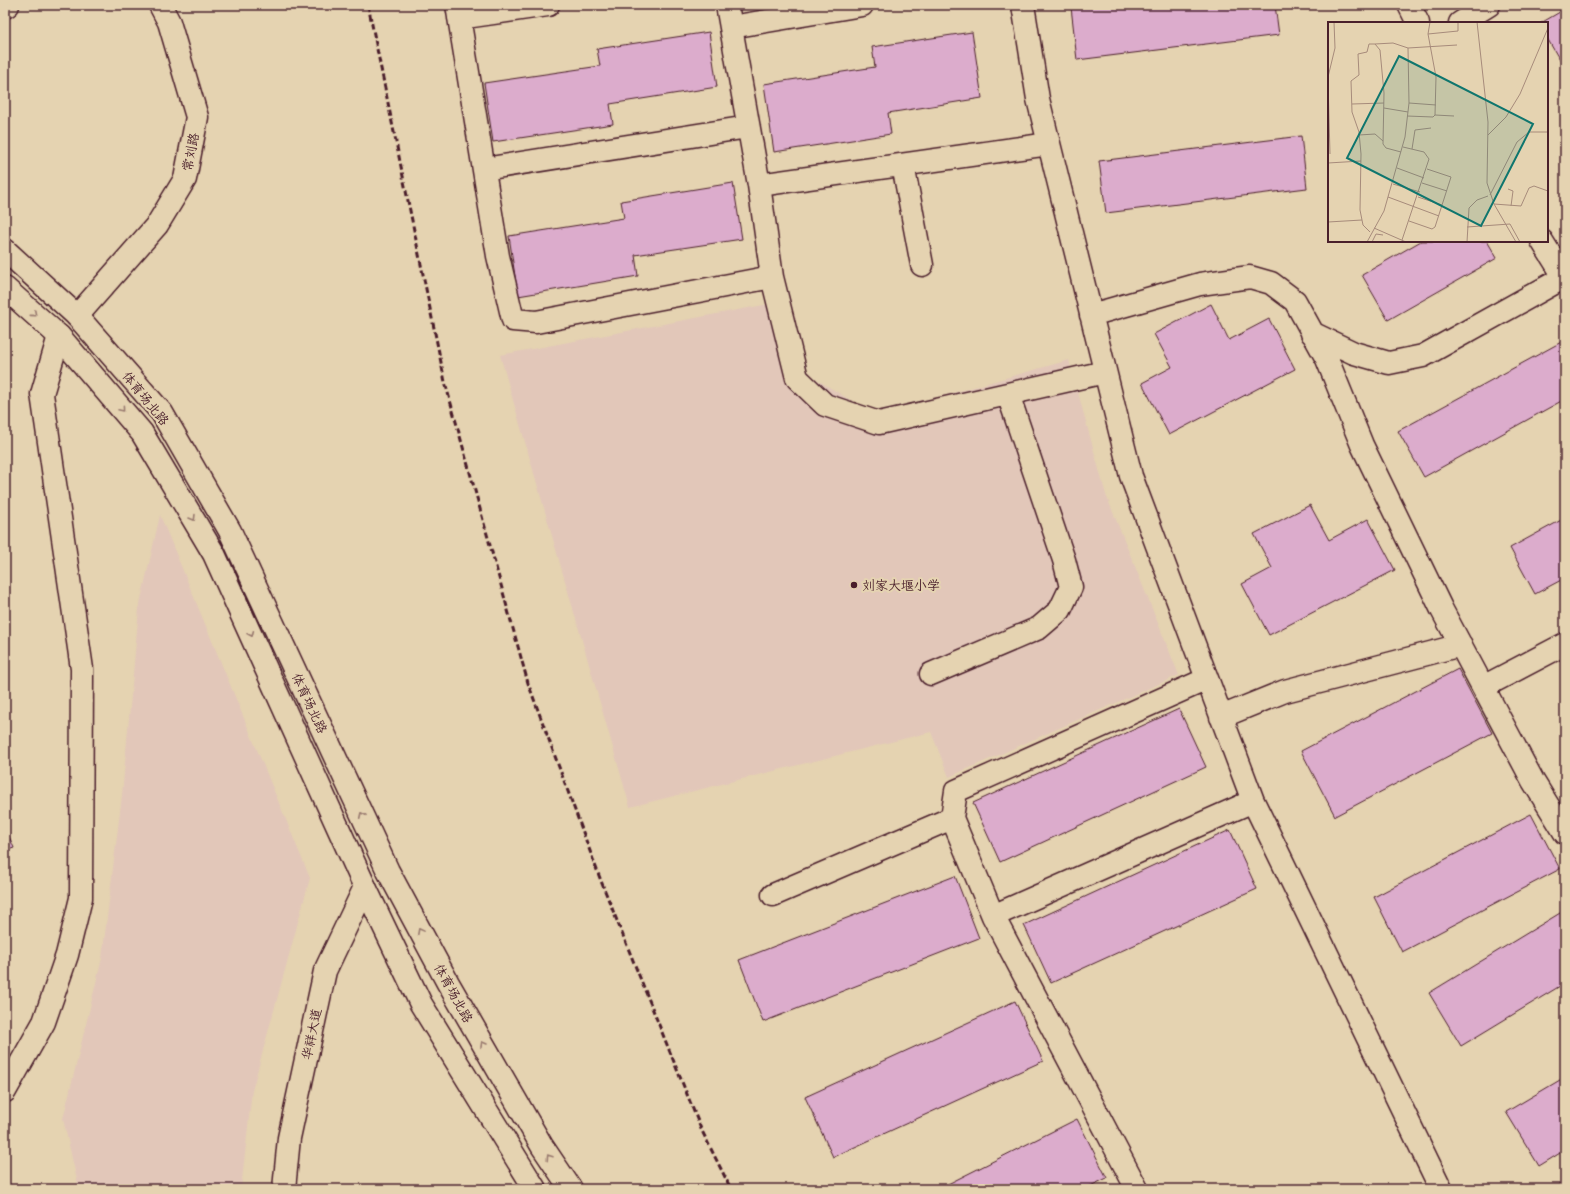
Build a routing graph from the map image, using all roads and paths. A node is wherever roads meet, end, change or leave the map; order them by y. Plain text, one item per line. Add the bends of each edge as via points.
1 (8, 5) edge
2 (160, 5) edge
3 (548, 5) edge
4 (727, 5) edge
5 (862, 5) edge
6 (1023, 5) edge
7 (1409, 5) edge
8 (1489, 5) edge
9 (5, 7) edge
10 (458, 12) edge
11 (1418, 22) edge
12 (1462, 22) edge
13 (730, 27) junction
14 (748, 127) junction
15 (1049, 144) junction
16 (903, 165) junction
17 (484, 169) junction
18 (759, 185) junction
19 (1543, 242) edge
20 (5, 250) edge
21 (922, 265) dead end
22 (772, 277) junction
23 (1565, 278) edge
24 (5, 288) edge
25 (1091, 315) junction
26 (77, 316) junction
27 (1312, 334) junction
28 (59, 336) junction
29 (1105, 372) junction
30 (1008, 394) junction
31 (1565, 644) edge
32 (1461, 645) junction
33 (930, 674) dead end
34 (1207, 679) junction
35 (1484, 687) junction
36 (1221, 717) junction
37 (1253, 801) junction
38 (952, 818) junction
39 (1565, 832) edge
40 (365, 887) junction
41 (773, 895) dead end
42 (993, 916) junction
43 (5, 1091) edge
44 (284, 1189) edge
45 (535, 1189) edge
46 (571, 1189) edge
47 (1137, 1189) edge
48 (1441, 1189) edge

1 - 9 street
2 - 26 street, 常刘路 via 168,22 198,118 185,179 157,225
3 - 10 street
4 - 13 street
5 - 13 street
6 - 15 street via 1038,99
7 - 11 street
8 - 12 street
10 - 17 street
13 - 14 street
14 - 17 street
14 - 18 street
15 - 16 street
15 - 25 street
16 - 18 street
16 - 21 street
17 - 22 street via 498,256 513,320 536,322
18 - 22 street
19 - 23 street
20 - 26 street, 体育场北路
22 - 30 street via 797,378 825,404 879,423
23 - 27 street via 1423,356 1389,363 1354,353
24 -> 28 street, 体育场北路
25 - 27 street via 1200,284 1250,277 1271,283 1295,301
25 - 29 street
46 -> 26 street, 体育场北路 via 542,1146 452,990 388,871 230,531 162,414
27 - 32 street via 1326,359 1362,445
28 -> 40 street, 体育场北路 via 142,433 214,554
28 - 43 street via 42,394 82,669 81,898 67,955 44,1022
29 - 30 street
29 - 34 street via 1131,476
30 - 33 street via 1071,587 1060,610 1039,628
31 - 35 street
32 - 35 street
32 - 36 street via 1285,691
34 - 36 street
34 - 38 street via 956,791
35 - 39 street via 1533,781
36 - 37 street
37 - 42 street
37 - 48 street
38 - 41 street
38 - 42 street
40 - 44 street, 华祥大道 via 325,971 289,1138
40 - 45 street, 体育场北路 via 421,1004
42 - 47 street

